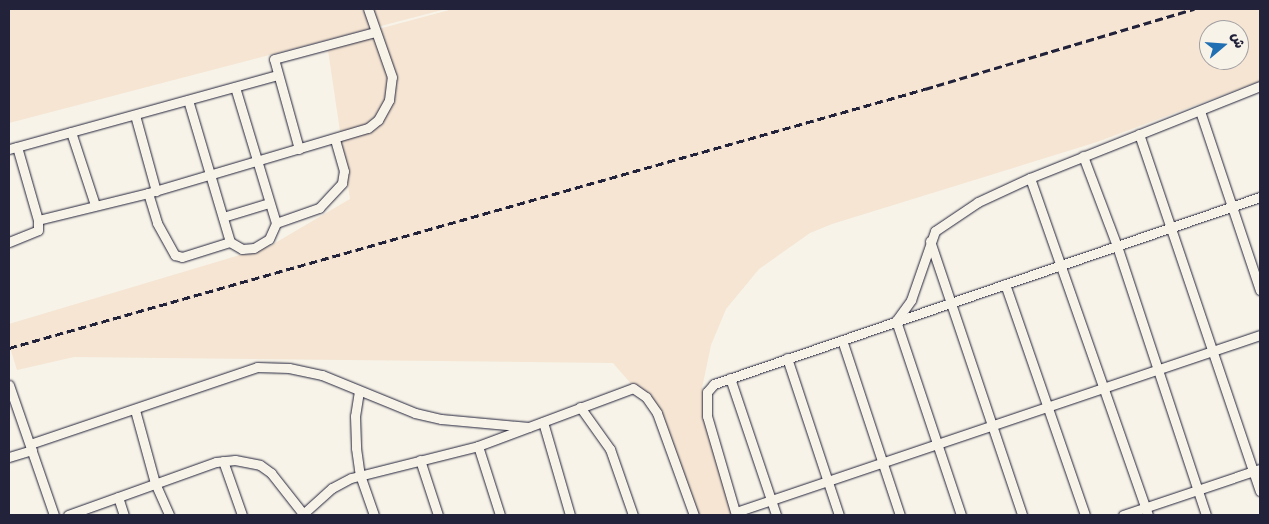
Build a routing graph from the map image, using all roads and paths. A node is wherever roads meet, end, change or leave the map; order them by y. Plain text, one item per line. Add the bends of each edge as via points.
1 (368, 9) edge
2 (375, 32) junction
3 (277, 75) junction
4 (1260, 86) edge
5 (236, 87) junction
6 (188, 100) junction
7 (1200, 111) junction
8 (135, 115) junction
9 (71, 132) junction
10 (1139, 134) junction
11 (335, 139) junction
12 (13, 148) edge
13 (298, 149) junction
14 (1083, 156) junction
15 (257, 162) junction
16 (210, 175) junction
17 (1030, 178) junction
18 (152, 192) junction
19 (1260, 197) edge
20 (269, 203) junction
21 (94, 205) junction
22 (1232, 206) junction
23 (223, 217) junction
24 (38, 220) junction
25 (276, 223) junction
26 (1170, 228) junction
27 (9, 242) edge
28 (230, 242) junction
29 (930, 242) junction
30 (1116, 246) junction
31 (1060, 265) junction
32 (1005, 284) junction
33 (1260, 290) edge
34 (950, 302) junction
35 (896, 321) junction
36 (1260, 335) edge
37 (842, 340) junction
38 (1212, 351) junction
39 (787, 358) junction
40 (1157, 369) junction
41 (730, 378) junction
42 (9, 385) edge
43 (1102, 388) junction
44 (359, 391) junction
45 (1048, 406) junction
46 (580, 407) junction
47 (135, 410) junction
48 (543, 422) junction
49 (991, 424) junction
50 (529, 427) junction
51 (936, 442) junction
52 (478, 446) junction
53 (31, 447) junction
54 (9, 457) edge
55 (420, 460) junction
56 (224, 461) junction
57 (883, 461) junction
58 (1257, 471) edge
59 (360, 475) junction
60 (827, 480) junction
61 (155, 483) junction
62 (1199, 490) junction
63 (1260, 491) edge
64 (118, 497) junction
65 (770, 500) junction
66 (1146, 512) edge
67 (736, 514) edge
68 (54, 515) edge
69 (68, 515) edge
70 (124, 515) edge
71 (169, 515) edge
72 (242, 515) edge
73 (304, 515) edge
74 (374, 515) edge
75 (438, 515) edge
76 (500, 515) edge
77 (570, 515) edge
78 (633, 515) edge
79 (694, 515) edge
80 (776, 515) edge
81 (839, 515) edge
82 (900, 515) edge
83 (961, 515) edge
84 (1022, 515) edge
85 (1084, 515) edge
86 (1123, 515) edge
87 (1206, 515) edge

1 - 2 street
2 - 3 street via 274,59
2 - 11 street via 390,65 389,100 378,120 368,128
3 - 5 street
3 - 13 street
4 - 7 street
5 - 6 street
5 - 15 street
6 - 8 street
6 - 16 street
7 - 10 street
7 - 22 street
8 - 9 street
8 - 18 street
9 - 12 street
9 - 21 street
10 - 14 street
10 - 26 street
11 - 13 street
11 - 25 street via 344,171 342,183 319,208
12 - 24 street
13 - 15 street
14 - 17 street
14 - 30 street
15 - 16 street
15 - 20 street
16 - 18 street
16 - 23 street
17 - 29 street via 978,202 944,223
17 - 31 street
18 - 21 street
18 - 28 street via 157,223 175,255 182,257
19 - 22 street
20 - 23 street
20 - 25 street
21 - 24 street
22 - 26 street
22 - 33 street
23 - 28 street
24 - 27 street via 38,230
25 - 28 street via 272,236 260,246 242,249
26 - 30 street
26 - 38 street
29 - 34 street
29 - 35 street via 911,300
30 - 31 street
30 - 40 street
31 - 32 street
31 - 43 street
32 - 34 street
32 - 45 street
34 - 35 street
34 - 49 street
35 - 37 street
35 - 51 street
36 - 38 street
37 - 39 street
37 - 57 street
38 - 40 street
38 - 58 street
39 - 41 street
39 - 60 street
40 - 43 street
40 - 62 street
41 - 65 street
41 - 67 street via 709,387 705,408
42 - 53 street
43 - 45 street
43 - 66 street
44 - 47 street via 308,372 257,367
44 - 50 street via 415,413 441,419
44 - 59 street via 354,430
45 - 49 street
45 - 85 street
46 - 48 street
46 - 78 street via 610,449
46 - 79 street via 628,388 640,392 662,424
47 - 53 street
47 - 61 street
48 - 50 street
48 - 77 street
49 - 51 street
49 - 84 street
50 - 52 street
51 - 57 street
51 - 83 street
52 - 55 street
52 - 76 street
53 - 54 street
53 - 68 street
55 - 59 street
55 - 75 street
56 - 61 street
56 - 72 street
56 - 73 street via 260,465 280,482
57 - 60 street
57 - 82 street
58 - 62 street
58 - 63 street
59 - 73 street via 332,488
59 - 74 street
60 - 65 street
60 - 81 street
61 - 64 street
61 - 71 street
62 - 66 street
62 - 87 street
64 - 69 street
64 - 70 street
65 - 67 street
65 - 80 street
66 - 86 street

